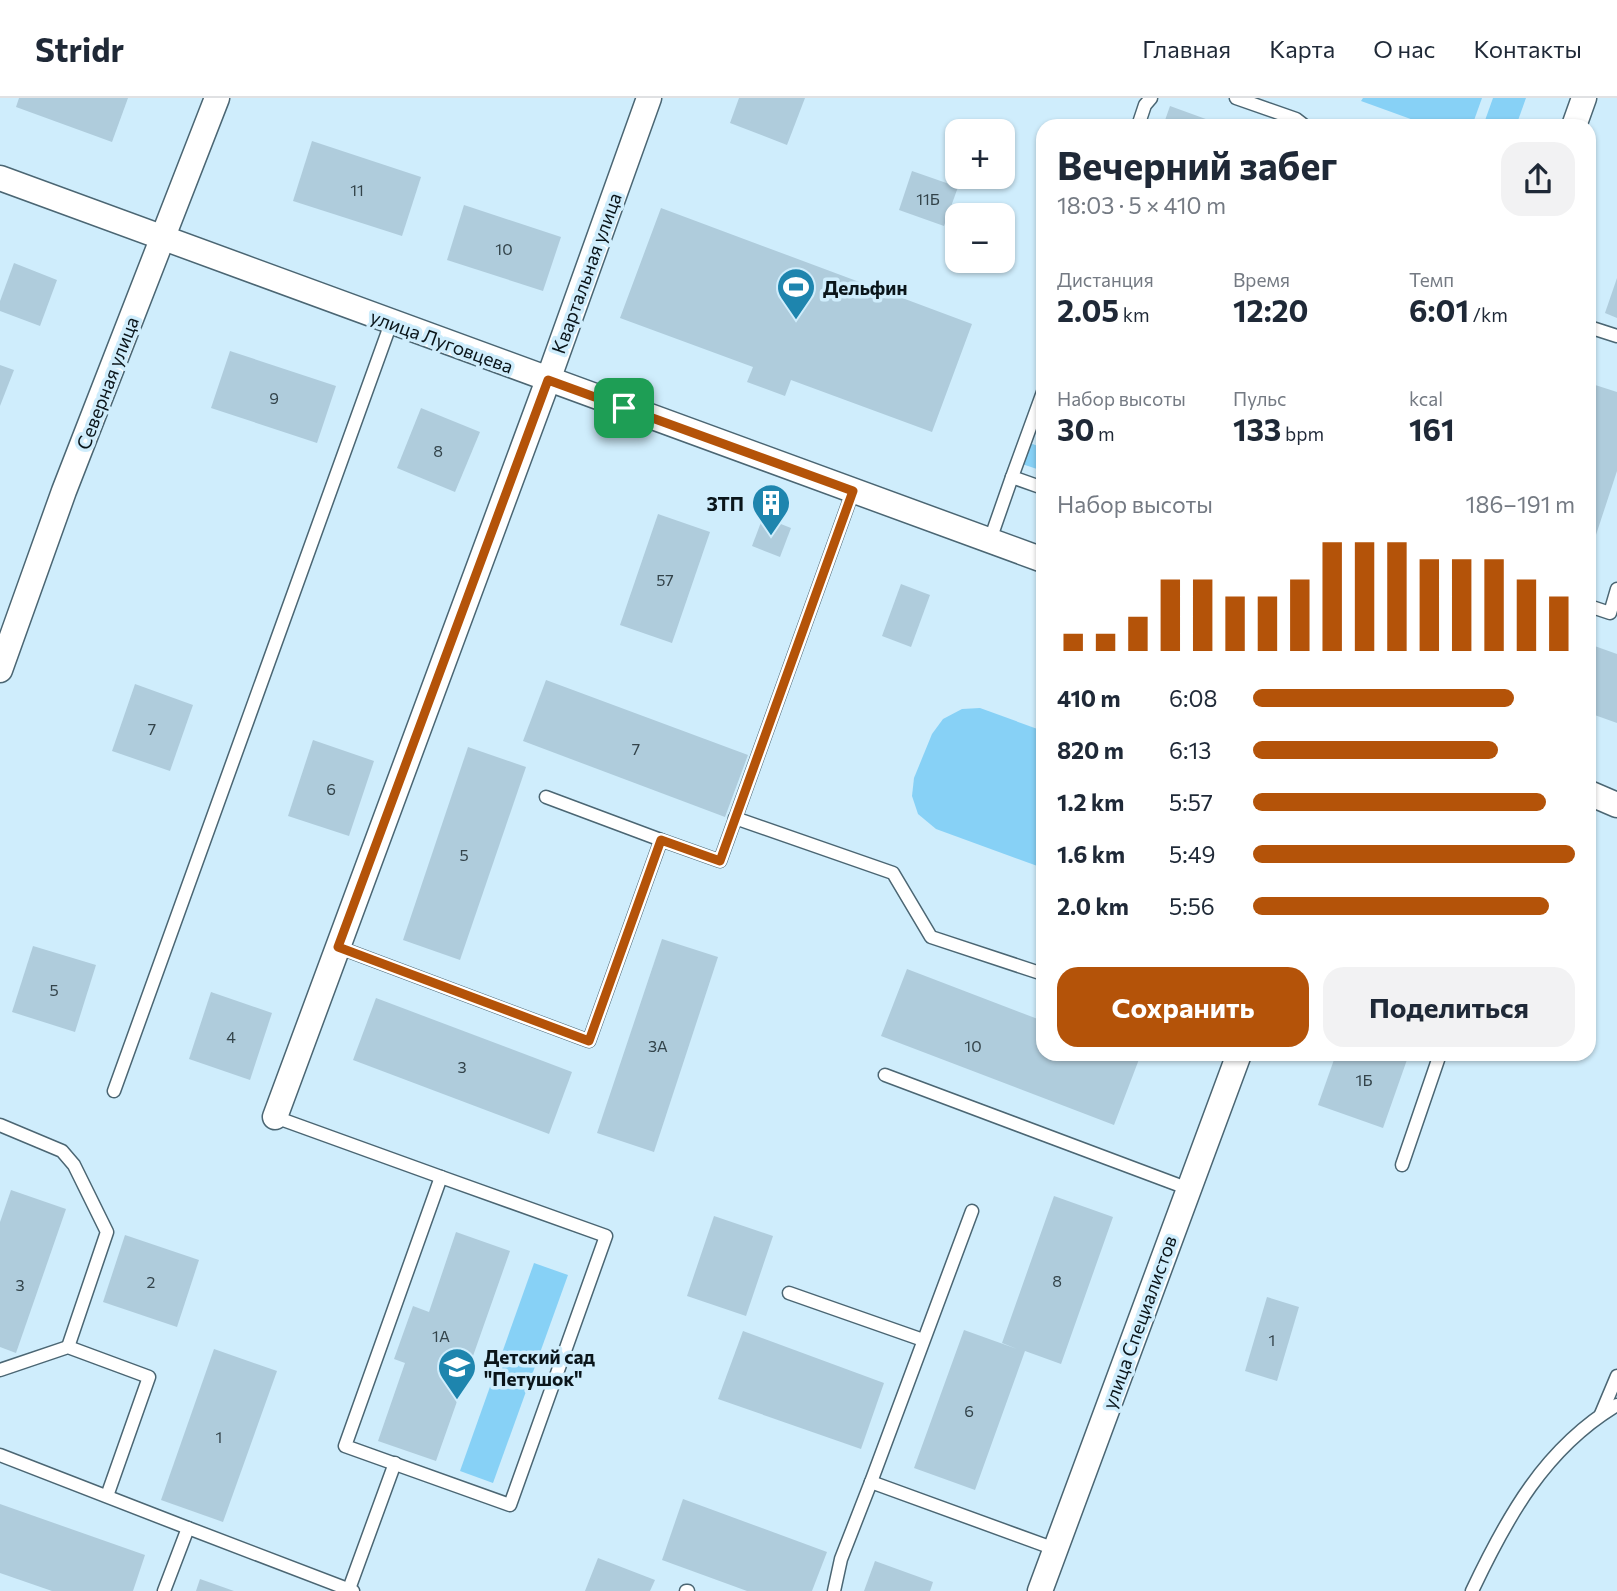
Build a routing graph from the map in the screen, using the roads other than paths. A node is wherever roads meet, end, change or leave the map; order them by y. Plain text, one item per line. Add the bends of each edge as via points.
1 (217, 98) edge
2 (649, 98) edge
3 (1151, 98) edge
4 (1236, 98) edge
5 (1584, 98) edge
6 (1140, 119) edge
7 (1296, 119) edge
8 (1576, 119) edge
9 (0, 178) edge
10 (163, 239) junction
11 (391, 323) junction
12 (1596, 329) edge
13 (1617, 336) edge
14 (548, 380) junction
15 (1036, 411) edge
16 (1012, 477) junction
17 (1036, 486) edge
18 (853, 491) junction
19 (990, 540) junction
20 (1036, 556) edge
21 (1617, 589) edge
22 (1596, 608) edge
23 (0, 670) edge
24 (1596, 796) edge
25 (546, 797) dead end
26 (1617, 805) edge
27 (735, 818) junction
28 (661, 840) junction
29 (338, 947) junction
30 (1036, 972) edge
31 (1236, 1061) edge
32 (1438, 1061) edge
33 (885, 1075) dead end
34 (114, 1091) dead end
35 (275, 1117) joint
36 (0, 1125) edge
37 (1402, 1165) dead end
38 (441, 1177) junction
39 (1189, 1189) junction
40 (972, 1211) dead end
41 (789, 1293) dead end
42 (923, 1340) junction
43 (68, 1348) junction
44 (0, 1370) edge
45 (1617, 1376) edge
46 (1617, 1405) edge
47 (1601, 1415) junction
48 (0, 1455) edge
49 (395, 1463) junction
50 (872, 1482) junction
51 (107, 1496) junction
52 (188, 1528) junction
53 (1055, 1549) junction
54 (351, 1590) edge
55 (164, 1591) edge
56 (834, 1591) edge
57 (1040, 1591) edge
58 (1472, 1591) edge

1 - 10 street, Северная улица
2 - 14 street, Квартальная улица
3 - 6 lane
4 - 7 lane
5 - 8 street
9 - 10 street, улица Луговцева
10 - 11 street, улица Луговцева
10 - 23 street, Северная улица
11 - 14 street, улица Луговцева
11 - 34 lane
12 - 13 lane
14 - 18 street, улица Луговцева
14 - 29 street, Квартальная улица
15 - 16 lane
16 - 17 lane
16 - 19 lane
18 - 19 street, улица Луговцева
18 - 27 lane
19 - 20 street, улица Луговцева
21 - 22 lane via 1610,613
24 - 26 street
25 - 28 lane
27 - 28 lane via 720,861
27 - 30 lane via 893,873 931,937
28 - 29 lane via 589,1041
29 - 35 street, Квартальная улица
31 - 39 street, улица Специалистов
32 - 37 lane
33 - 39 lane
35 - 38 lane
36 - 43 lane via 62,1151 75,1165 107,1232
38 - 49 lane via 345,1446
38 - 49 lane via 606,1236 510,1505
39 - 53 street, улица Специалистов
40 - 42 lane
41 - 42 lane
42 - 50 lane
43 - 44 lane
43 - 51 lane via 149,1377
45 - 47 lane
46 - 47 lane
47 - 58 lane via 1573,1436 1529,1486
48 - 51 lane
49 - 54 lane
50 - 53 lane
50 - 56 lane via 841,1559
51 - 52 lane
52 - 54 lane
52 - 55 lane
53 - 57 street, улица Специалистов

